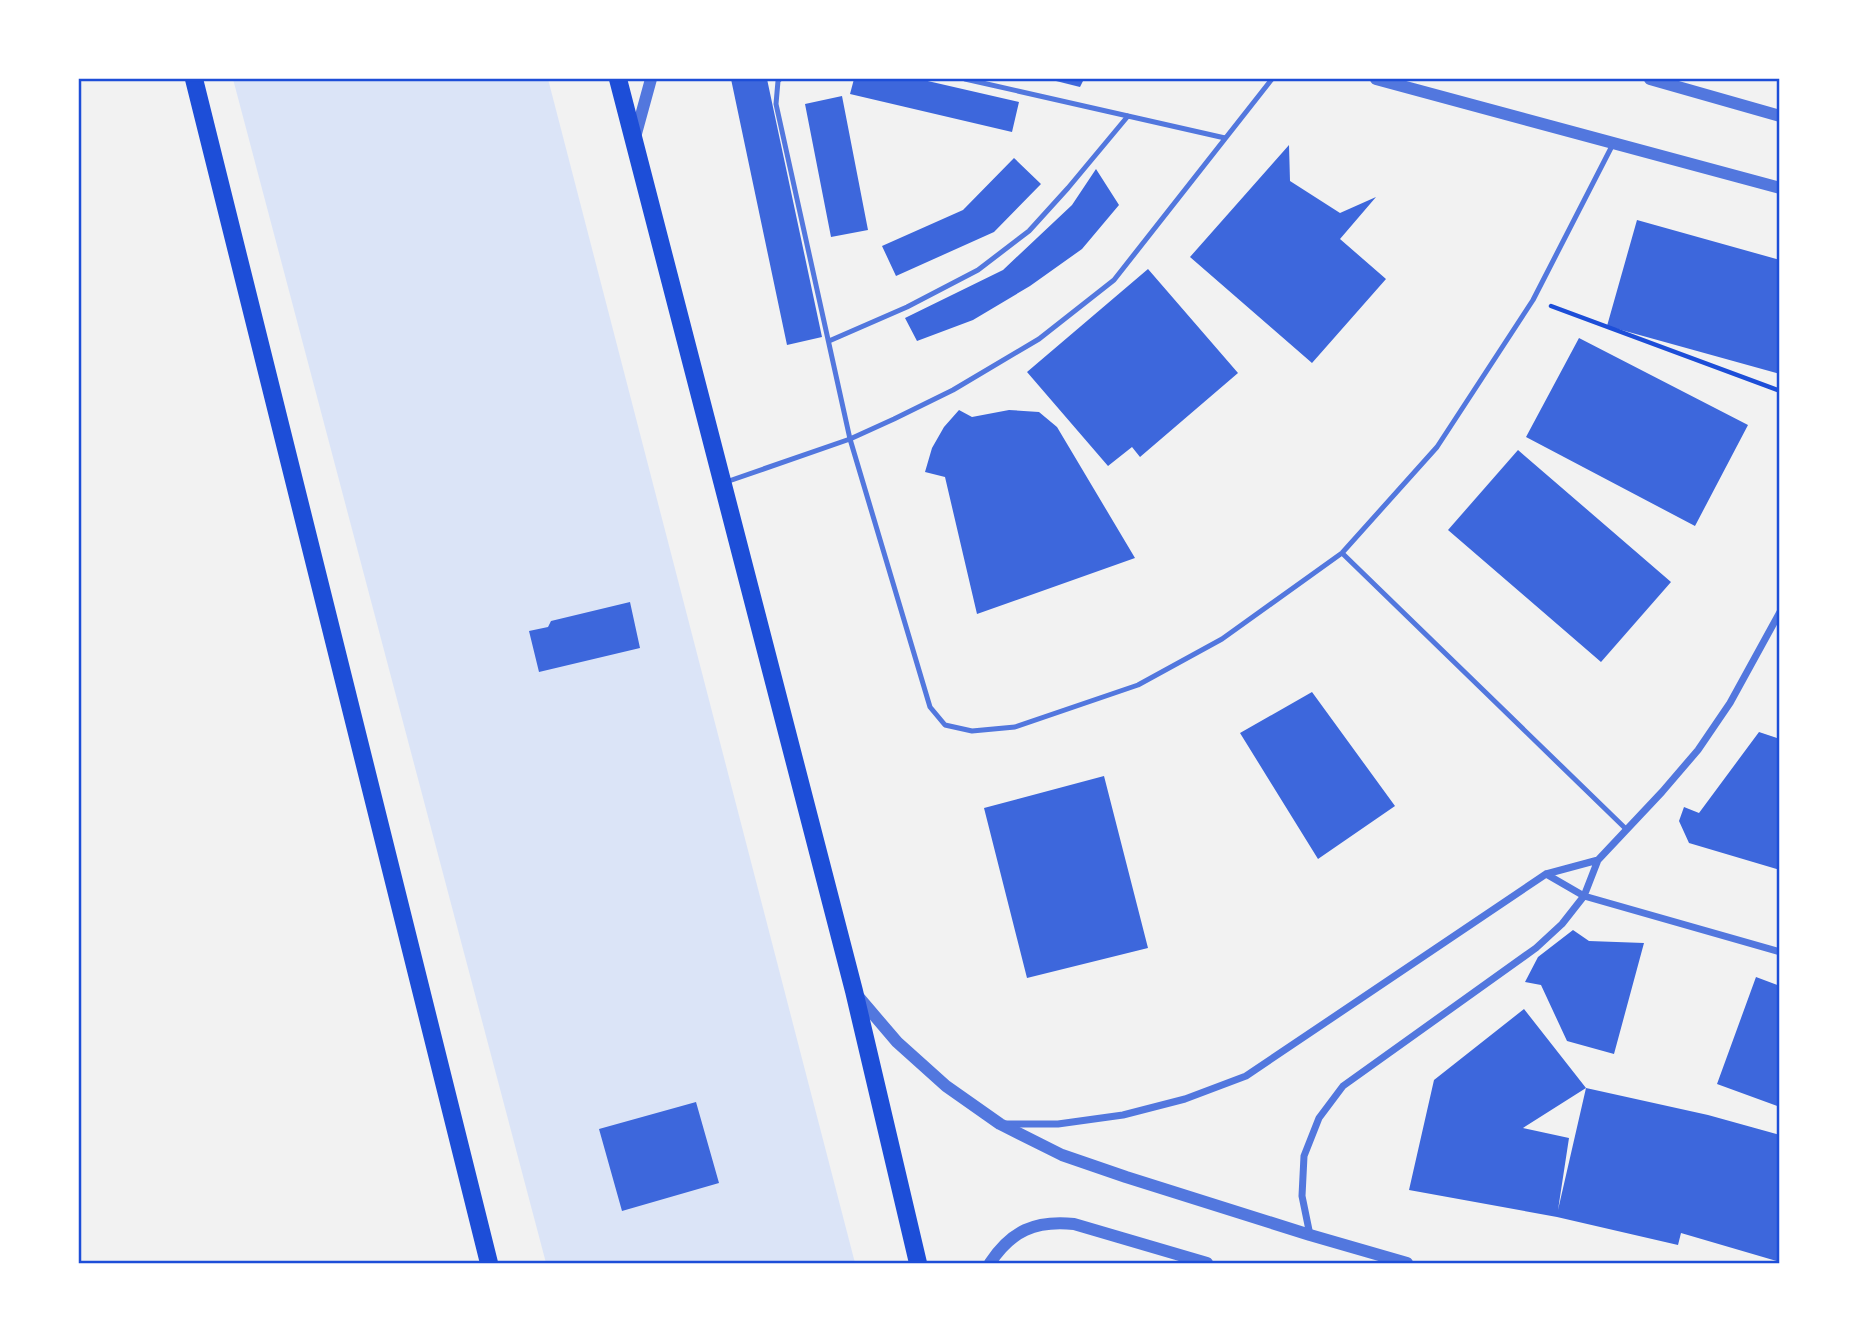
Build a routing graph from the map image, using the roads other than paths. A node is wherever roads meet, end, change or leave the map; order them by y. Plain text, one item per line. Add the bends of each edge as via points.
1 (194, 79) edge
2 (618, 79) edge
3 (651, 79) edge
4 (779, 79) edge
5 (965, 79) edge
6 (1272, 79) edge
7 (1376, 79) edge
8 (1650, 79) edge
9 (1128, 116) junction
10 (1780, 116) edge
11 (1225, 138) junction
12 (634, 144) junction
13 (1613, 144) junction
14 (1780, 188) edge
15 (829, 341) junction
16 (850, 439) junction
17 (722, 483) junction
18 (1342, 553) junction
19 (1780, 612) edge
20 (1626, 829) junction
21 (1598, 860) junction
22 (1546, 874) junction
23 (1584, 896) junction
24 (1780, 952) edge
25 (854, 991) junction
26 (1000, 1124) junction
27 (1310, 1235) junction
28 (489, 1263) edge
29 (918, 1263) edge
30 (990, 1263) edge
31 (1207, 1263) edge
32 (1408, 1263) edge

1 - 28 main road
2 - 12 main road
3 - 12 street
4 - 15 lane via 776,104
5 - 9 lane
6 - 11 lane
7 - 13 street
8 - 10 street
9 - 11 lane
9 - 15 lane via 1029,231 978,270
11 - 16 lane via 1114,280 1039,339 953,390
12 - 17 main road
13 - 14 street
13 - 18 lane via 1534,300 1437,447
15 - 16 lane
16 - 17 lane
16 - 18 lane via 930,707 945,725 972,731 1015,727 1138,685 1222,639
17 - 25 main road
18 - 20 lane
19 - 20 street via 1730,703 1698,750
20 - 21 street
21 - 22 street
21 - 23 street
22 - 23 street
22 - 26 street via 1245,1076 1185,1099 1122,1115 1058,1124
23 - 24 street
23 - 27 street via 1536,948 1343,1086 1319,1118 1304,1156 1301,1196
25 - 26 street via 906,1050 946,1086
25 - 29 main road
26 - 27 street via 1062,1155
27 - 32 street
30 - 31 street via 1007,1241 1022,1231 1056,1222

